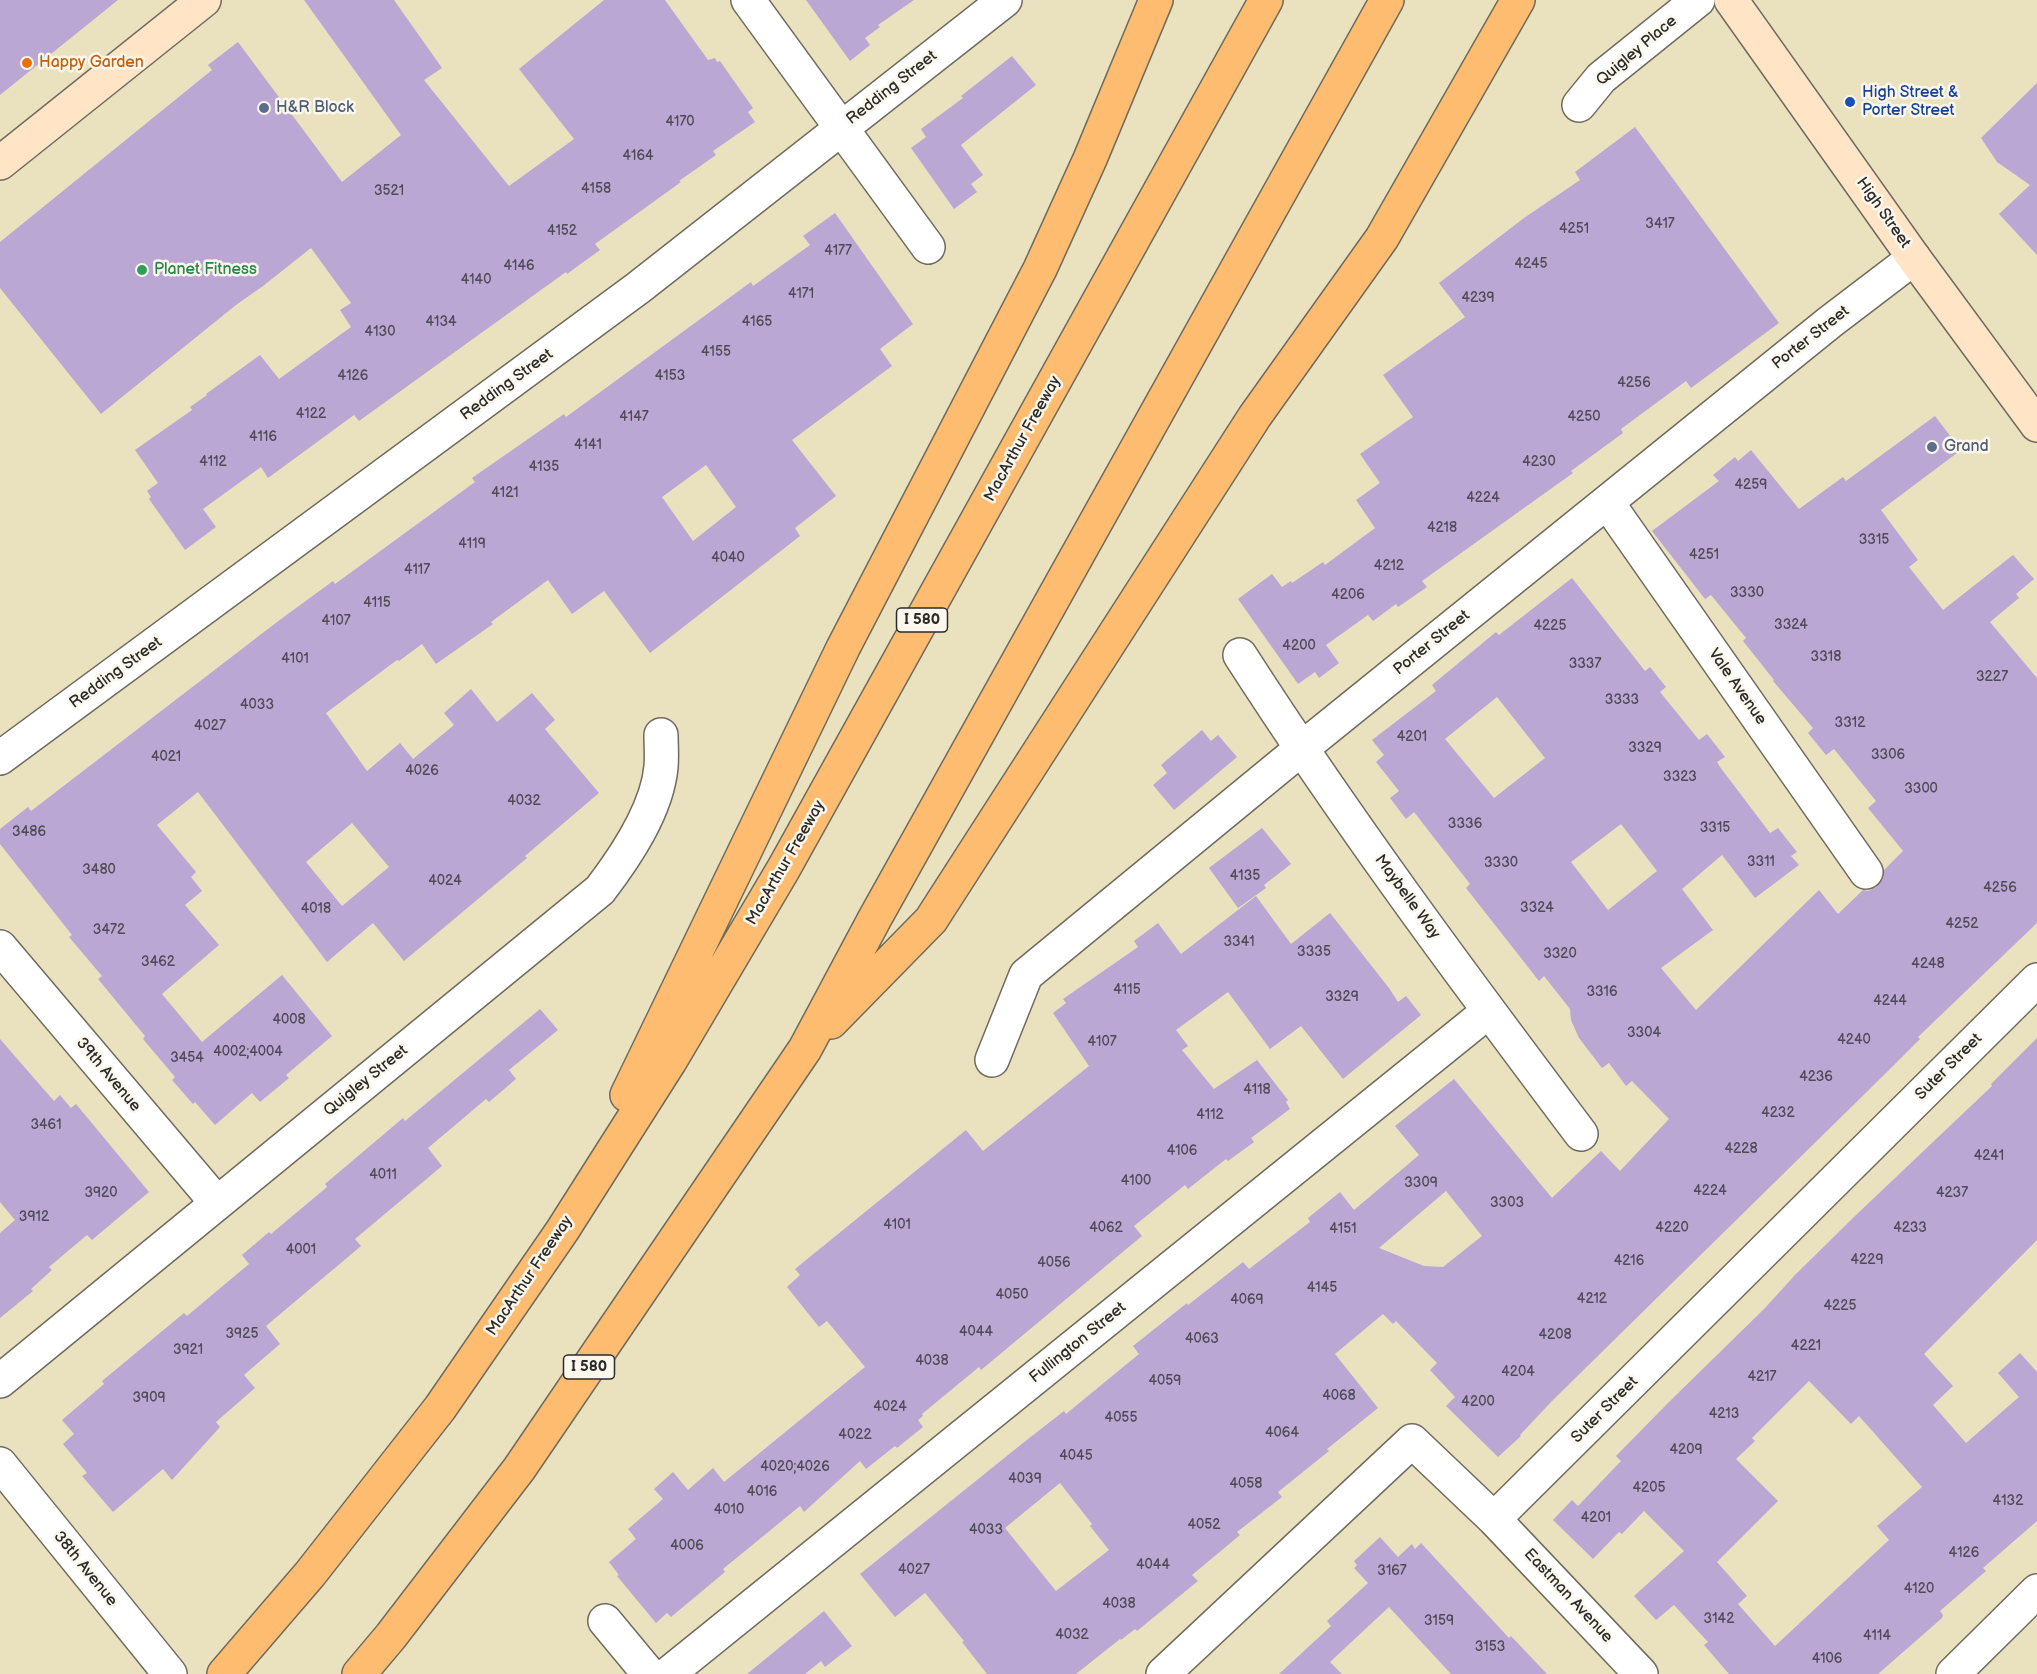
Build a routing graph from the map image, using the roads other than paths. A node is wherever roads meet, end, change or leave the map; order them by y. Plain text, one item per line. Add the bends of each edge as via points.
1 (204, 0) edge
2 (748, 0) edge
3 (1005, 0) edge
4 (1156, 0) edge
5 (1266, 0) edge
6 (1387, 0) edge
7 (1518, 0) edge
8 (1698, 0) edge
9 (1731, 0) edge
10 (1579, 105) dead end
11 (841, 128) junction
12 (0, 164) edge
13 (928, 246) dead end
14 (1914, 258) junction
15 (2037, 424) edge
16 (1607, 501) junction
17 (1240, 655) dead end
18 (661, 735) dead end
19 (1301, 749) junction
20 (0, 758) edge
21 (1866, 872) dead end
22 (0, 946) edge
23 (2037, 980) edge
24 (1489, 1011) junction
25 (805, 1049) junction
26 (992, 1060) dead end
27 (1581, 1134) dead end
28 (217, 1203) junction
29 (562, 1232) junction
30 (0, 1381) edge
31 (0, 1464) edge
32 (1494, 1519) junction
33 (2035, 1596) edge
34 (605, 1621) dead end
35 (1173, 1669) edge
36 (170, 1674) edge
37 (224, 1674) edge
38 (359, 1674) edge
39 (649, 1674) edge
40 (668, 1674) edge
41 (1641, 1674) edge
42 (1953, 1674) edge

1 - 12 main road
2 - 11 street
3 - 11 street, Redding Street
4 - 29 highway via 1040,269 843,648
5 - 29 highway, MacArthur Freeway / I 580 via 784,868 670,1061
6 - 25 highway, I 580
7 - 25 highway via 1382,238 1255,416 931,920
8 - 10 street, Quigley Place via 1601,78
9 - 14 main road, High Street
11 - 13 street
11 - 20 street, Redding Street via 638,288
14 - 15 main road, High Street
14 - 16 street, Porter Street
16 - 19 street, Porter Street
16 - 21 street, Vale Avenue
17 - 19 street, Maybelle Way
18 - 28 street, Quigley Street via 661,769 653,802 622,861 600,890
19 - 24 street, Maybelle Way
19 - 26 street, Porter Street via 1026,975
22 - 28 street, 39th Avenue
23 - 32 street, Suter Street
24 - 27 street, Maybelle Way
24 - 40 street, Fullington Street
25 - 38 highway, I 580 via 519,1469
28 - 30 street, Quigley Street
29 - 37 highway, MacArthur Freeway / I 580 via 440,1408 310,1574
31 - 36 street, 38th Avenue
32 - 35 street via 1412,1441
32 - 41 street, Eastman Avenue
33 - 42 street
34 - 39 street

